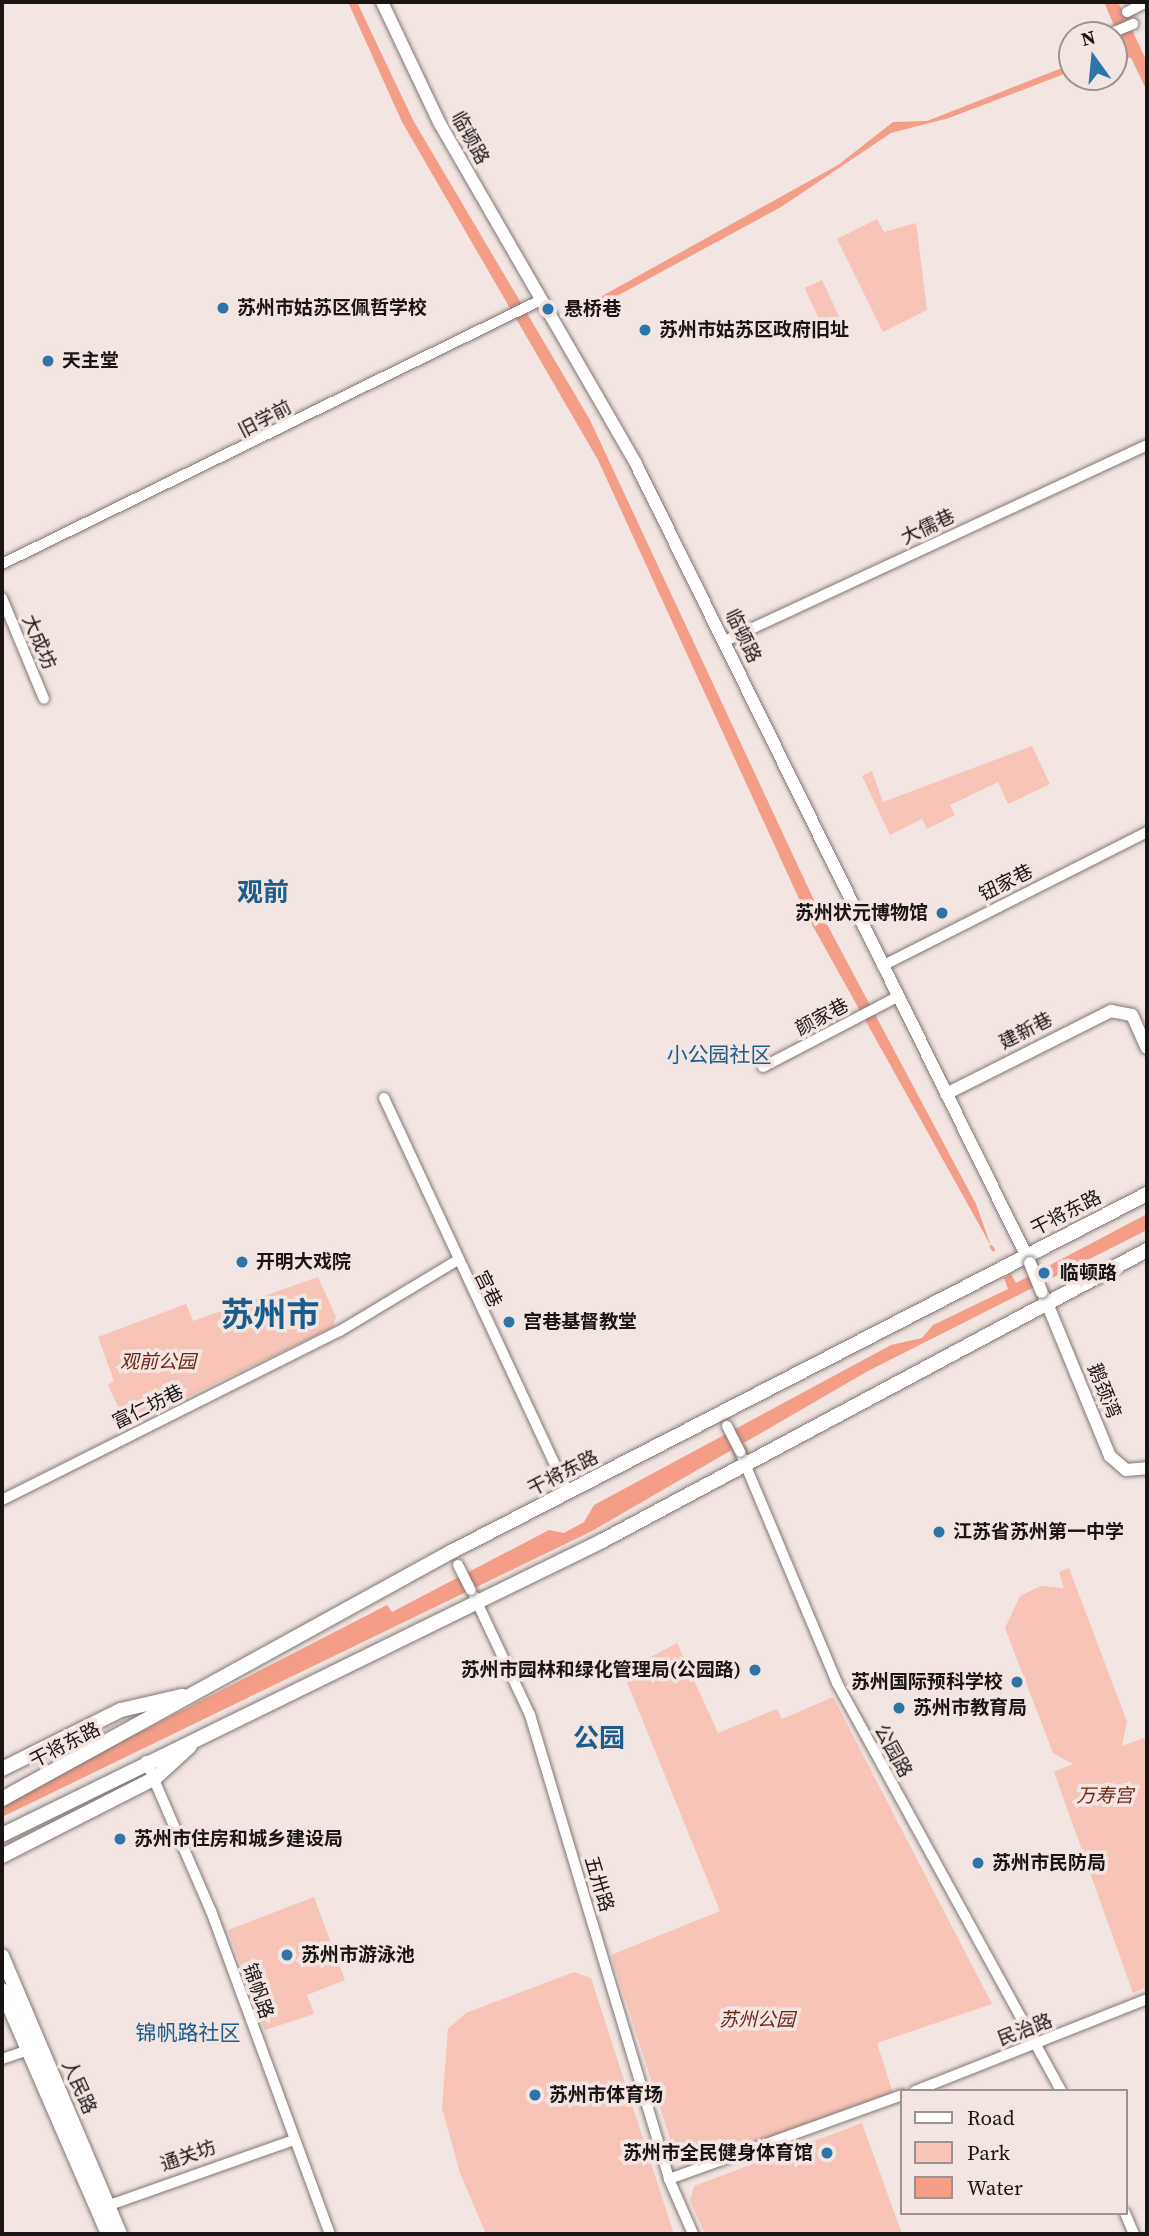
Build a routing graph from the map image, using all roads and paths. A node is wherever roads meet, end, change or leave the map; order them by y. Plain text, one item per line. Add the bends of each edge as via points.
1 (382, 2) edge
2 (1147, 2) edge
3 (1128, 12) dead end
4 (1132, 24) dead end
5 (1128, 26) edge
6 (541, 300) junction
7 (1147, 445) edge
8 (2, 564) edge
9 (2, 598) edge
10 (724, 641) junction
11 (44, 699) dead end
12 (1147, 832) edge
13 (882, 966) junction
14 (897, 997) junction
15 (1147, 1048) edge
16 (763, 1067) dead end
17 (946, 1094) junction
18 (384, 1098) dead end
19 (1147, 1194) edge
20 (1147, 1250) edge
21 (1028, 1258) junction
22 (456, 1261) junction
23 (1044, 1296) junction
24 (724, 1420) junction
25 (742, 1457) junction
26 (1147, 1468) edge
27 (568, 1492) junction
28 (2, 1500) edge
29 (454, 1559) junction
30 (474, 1596) junction
31 (197, 1693) junction
32 (202, 1736) junction
33 (146, 1761) junction
34 (2, 1769) edge
35 (155, 1778) junction
36 (2, 1799) edge
37 (2, 1835) edge
38 (2, 1856) edge
39 (2, 1956) edge
40 (2, 1990) edge
41 (1147, 1999) edge
42 (1034, 2046) junction
43 (28, 2050) junction
44 (2, 2059) edge
45 (920, 2089) edge
46 (1060, 2089) edge
47 (900, 2096) edge
48 (291, 2141) junction
49 (669, 2179) junction
50 (104, 2206) junction
51 (1126, 2215) edge
52 (108, 2234) edge
53 (120, 2234) edge
54 (330, 2234) edge
55 (694, 2234) edge
56 (1134, 2234) edge

1 - 6 main road, 临顿路 via 440,124
2 - 3 street
4 - 5 street
6 - 8 street, 旧学前
6 - 10 main road, 临顿路 via 619,431
7 - 10 street, 大儒巷
9 - 11 street, 大成坊
10 - 13 main road, 临顿路
12 - 13 street, 钮家巷
13 - 14 main road, 临顿路
14 - 16 street, 颜家巷
14 - 17 main road, 临顿路
15 - 17 main road, 建新巷 via 1126,1011 1095,1017
17 - 21 main road, 临顿路
18 - 22 street, 宫巷
19 - 21 main road, 干将东路
20 - 23 main road
21 - 23 main road, 临顿路, bridge
21 - 24 main road, 干将东路 via 1002,1266
22 - 27 street, 宫巷
22 - 28 street, 富仁坊巷 via 340,1331
23 - 25 main road
23 - 26 main road, 鹅颈湾 via 1110,1456 1126,1470
24 - 25 street, 公园路, bridge
24 - 27 main road, 干将东路
25 - 30 main road
25 - 42 street, 公园路 via 837,1683
27 - 29 main road, 干将东路
29 - 30 street, 五卅路, bridge
29 - 31 main road, 干将东路
30 - 32 main road
30 - 49 street, 五卅路 via 530,1715
31 - 34 main road via 121,1710
31 - 36 main road, 干将东路
32 - 33 main road
32 - 35 main road
33 - 35 street, 锦帆路
33 - 37 main road
35 - 38 main road
35 - 48 street, 锦帆路 via 211,1911
39 - 50 main road, 人民路
40 - 43 main road, 人民路
41 - 42 street, 民治路
42 - 45 street, 民治路
42 - 46 street, 公园路
43 - 44 street
43 - 50 main road, 人民路
47 - 49 street
48 - 50 street, 通关坊
48 - 54 street, 锦帆路
49 - 55 street, 五卅路
50 - 52 main road, 人民路
50 - 53 main road, 人民路
51 - 56 street

